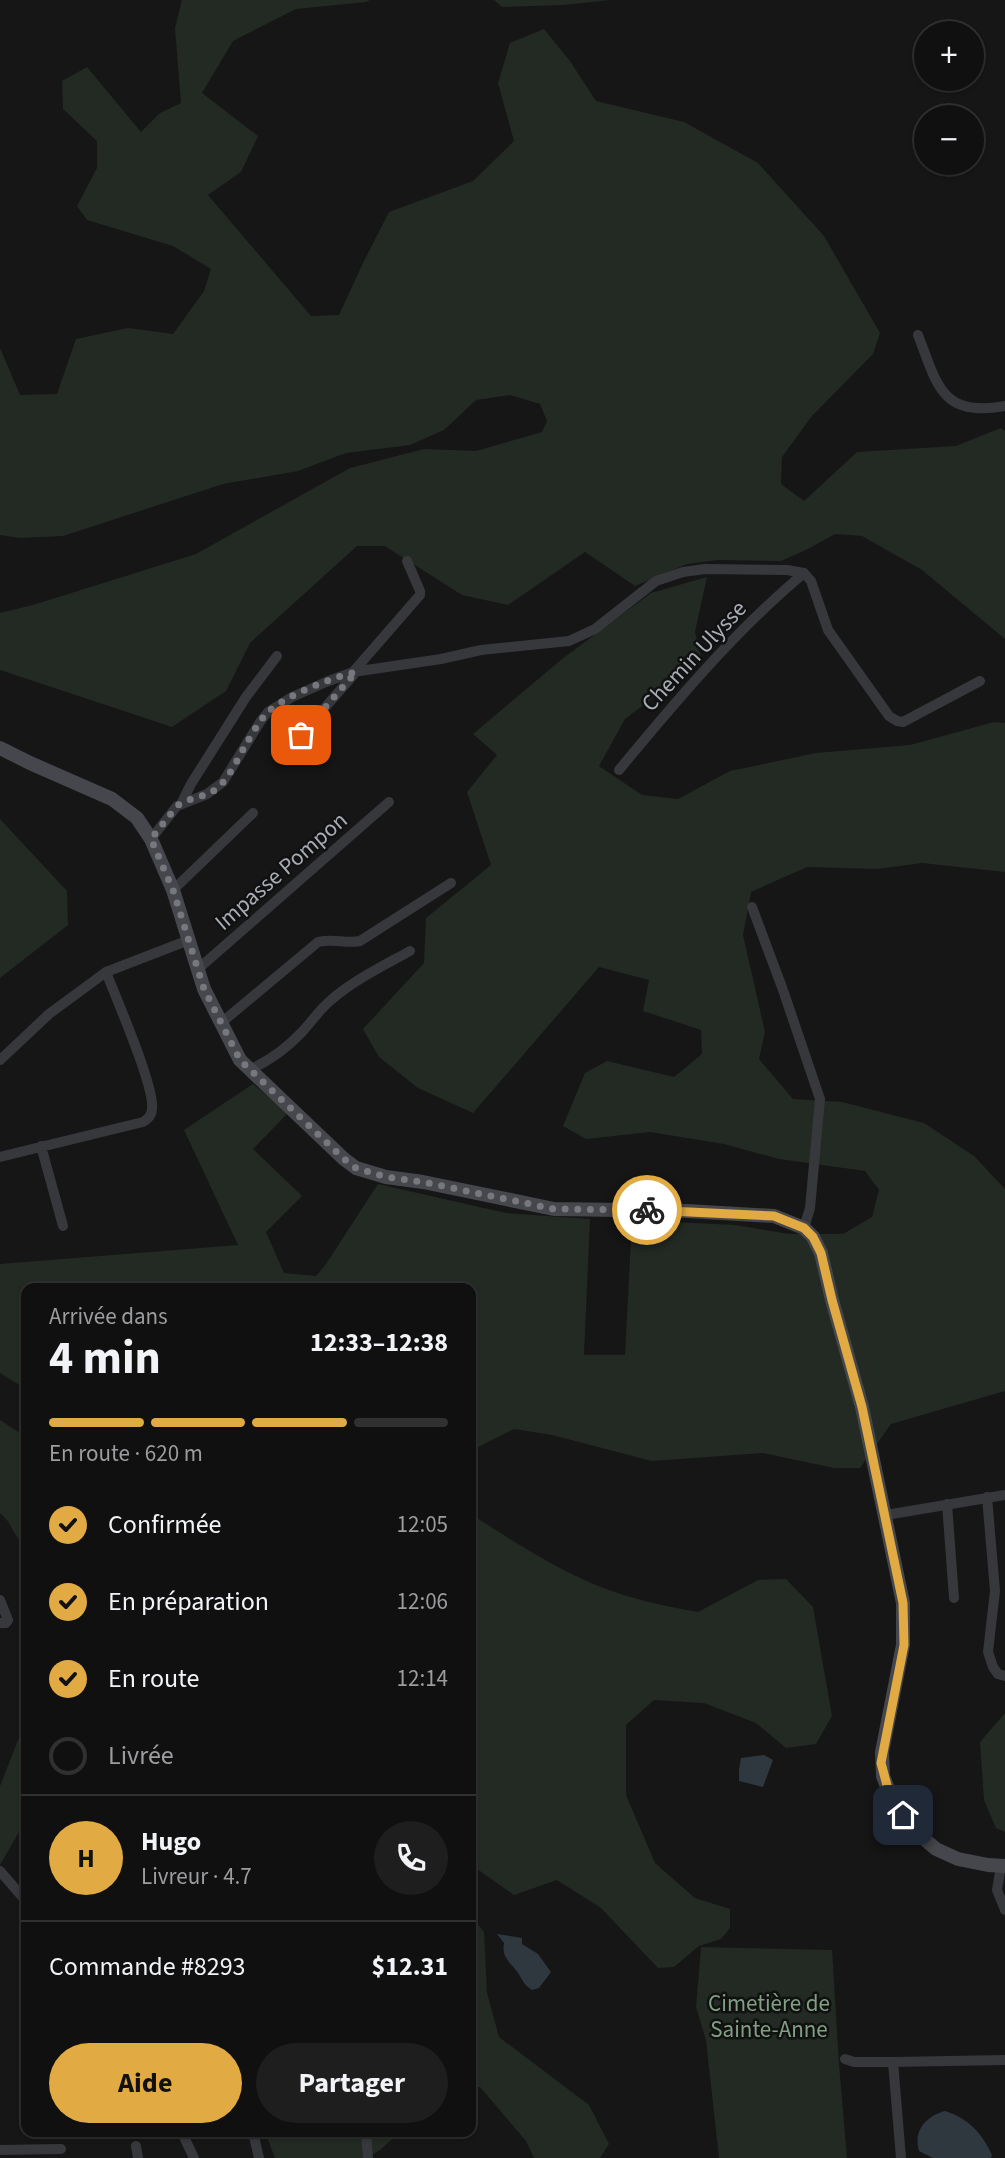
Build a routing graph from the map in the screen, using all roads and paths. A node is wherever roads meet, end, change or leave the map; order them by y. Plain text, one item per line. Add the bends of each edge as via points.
1 (918, 335) dead end
2 (1005, 405) edge
3 (407, 561) dead end
4 (804, 573) junction
5 (277, 656) dead end
6 (355, 672) junction
7 (980, 681) dead end
8 (301, 735) dead end
9 (0, 748) edge
10 (618, 770) dead end
11 (182, 802) junction
12 (389, 802) dead end
13 (253, 813) dead end
14 (151, 839) junction
15 (451, 883) dead end
16 (173, 890) junction
17 (752, 907) dead end
18 (189, 940) junction
19 (410, 951) dead end
20 (198, 969) junction
21 (106, 972) junction
22 (221, 1023) junction
23 (0, 1060) edge
24 (249, 1070) junction
25 (41, 1146) junction
26 (0, 1157) edge
27 (63, 1226) dead end
28 (804, 1228) junction
29 (1005, 1495) edge
30 (987, 1497) junction
31 (947, 1504) junction
32 (886, 1515) junction
33 (954, 1598) dead end
34 (0, 1600) edge
35 (0, 1623) edge
36 (1005, 1676) edge
37 (1003, 1866) edge
38 (0, 1871) edge
39 (21, 1895) edge
40 (1005, 1910) edge
41 (845, 2059) dead end
42 (1005, 2060) edge
43 (893, 2062) junction
44 (184, 2137) dead end
45 (254, 2137) edge
46 (366, 2137) edge
47 (136, 2146) dead end
48 (61, 2149) dead end
49 (0, 2150) edge
50 (138, 2158) edge
51 (194, 2158) edge
52 (259, 2158) edge
53 (368, 2158) edge
54 (901, 2158) edge

1 - 2 street via 942,392 963,407
3 - 6 street via 420,595
4 - 6 street via 683,572 656,581 595,629 569,642 481,650
4 - 7 street via 828,630 897,721 903,722
4 - 10 street, Chemin Ulysse via 711,664
5 - 11 street via 246,697
6 - 8 street
6 - 11 street via 275,706 223,782 207,794
9 - 14 main road via 112,799 137,818
11 - 14 street
12 - 20 street, Impasse Pompon
13 - 16 street
14 - 16 main road
15 - 22 street via 360,941 318,942
16 - 18 main road
17 - 28 street via 820,1099
18 - 20 main road
18 - 21 street
19 - 24 street via 352,984 281,1052
20 - 22 main road
21 - 23 street via 49,1014
21 - 25 street via 147,1081 152,1109 144,1122
22 - 24 main road
24 - 28 main road via 344,1159 356,1168 386,1177 554,1209 774,1216
25 - 26 street
25 - 27 street
28 - 32 main road via 821,1253
29 - 30 street
30 - 31 street
30 - 36 street via 995,1591 988,1652 993,1667
31 - 32 street
31 - 33 street
32 - 37 main road via 905,1620 882,1752 883,1776 903,1815 936,1849 958,1859
34 - 35 street via 8,1620
37 - 40 street via 997,1891
38 - 39 street
41 - 43 street
42 - 43 street
43 - 54 street
44 - 51 street
45 - 52 street
46 - 53 street
47 - 50 street
48 - 49 street

